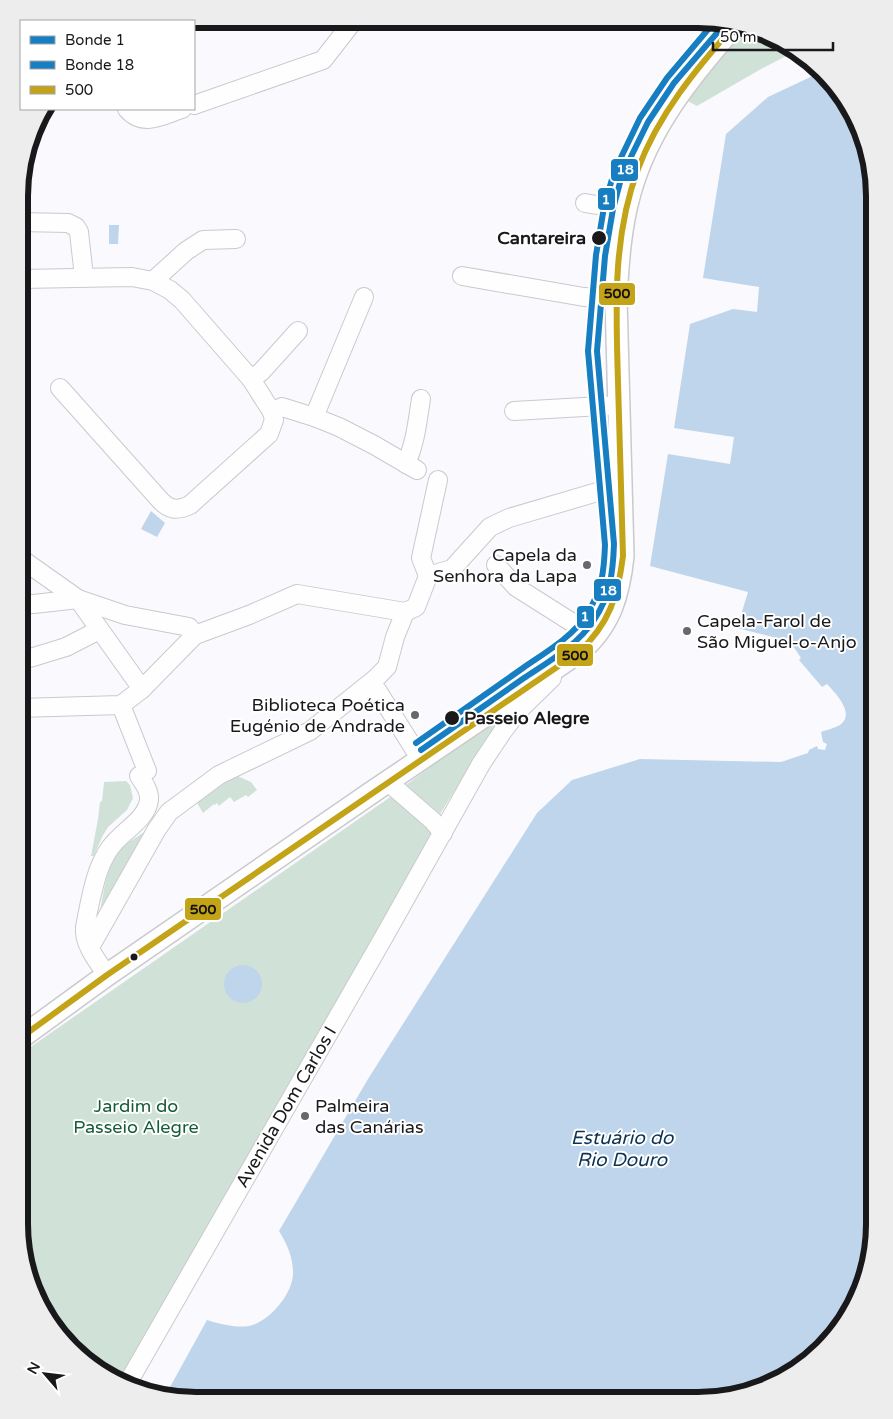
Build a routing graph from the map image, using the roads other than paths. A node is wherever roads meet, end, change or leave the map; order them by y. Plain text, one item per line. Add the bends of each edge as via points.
1 (347, 28) edge
2 (730, 31) edge
3 (195, 105) edge
4 (128, 110) edge
5 (179, 110) edge
6 (584, 203) dead end
7 (626, 210) junction
8 (28, 222) edge
9 (236, 239) dead end
10 (462, 276) dead end
11 (84, 277) junction
12 (28, 279) edge
13 (153, 281) junction
14 (364, 297) dead end
15 (616, 299) junction
16 (298, 331) dead end
17 (251, 379) junction
18 (60, 388) dead end
19 (420, 399) dead end
20 (619, 405) junction
21 (514, 411) dead end
22 (272, 412) junction
23 (314, 417) junction
24 (438, 480) dead end
25 (621, 485) junction
26 (28, 564) edge
27 (496, 565) dead end
28 (428, 576) junction
29 (78, 599) junction
30 (28, 604) edge
31 (405, 612) junction
32 (99, 630) junction
33 (195, 635) junction
34 (595, 637) junction
35 (579, 652) junction
36 (30, 658) dead end
37 (142, 689) junction
38 (121, 706) junction
39 (352, 707) dead end
40 (28, 708) edge
41 (421, 760) junction
42 (388, 782) junction
43 (443, 833) junction
44 (90, 948) junction
45 (107, 975) junction
46 (28, 1032) edge
47 (130, 1379) edge

1 - 3 street via 323,60
2 - 7 main road via 687,80 663,116 639,167
4 - 5 street via 142,119 153,119
6 - 7 street
7 - 15 main road
8 - 11 street via 68,223 76,227
9 - 13 street via 204,240 186,251
10 - 15 street via 584,297
11 - 12 street
11 - 13 street via 132,277
13 - 17 street via 182,300
14 - 23 street
15 - 20 main road
16 - 17 street
17 - 22 street
18 - 22 street via 160,500 175,509 190,505 269,434 274,420
19 - 23 street via 412,467 373,444
20 - 21 street
20 - 25 main road
22 - 23 street via 282,407
24 - 28 street via 421,558
25 - 28 street via 509,518 490,527 452,569
25 - 34 main road via 621,579 613,607
26 - 29 street
27 - 34 street via 516,587
28 - 31 street via 416,607
29 - 30 street
29 - 32 street
29 - 33 street via 125,615 188,627
31 - 33 street via 297,594
31 - 44 street via 386,667 375,679 310,731 219,775 169,812
32 - 36 street via 66,647
32 - 37 street
33 - 37 street
34 - 35 main road
35 - 41 main road
35 - 43 street, Avenida Dom Carlos I via 519,710 503,731
37 - 38 street
38 - 40 street
38 - 44 street via 149,801 136,823 109,848 98,870 85,932
39 - 41 street via 377,690
41 - 42 main road
42 - 43 street
42 - 45 main road
43 - 47 street, Avenida Dom Carlos I
44 - 45 street
45 - 46 main road

